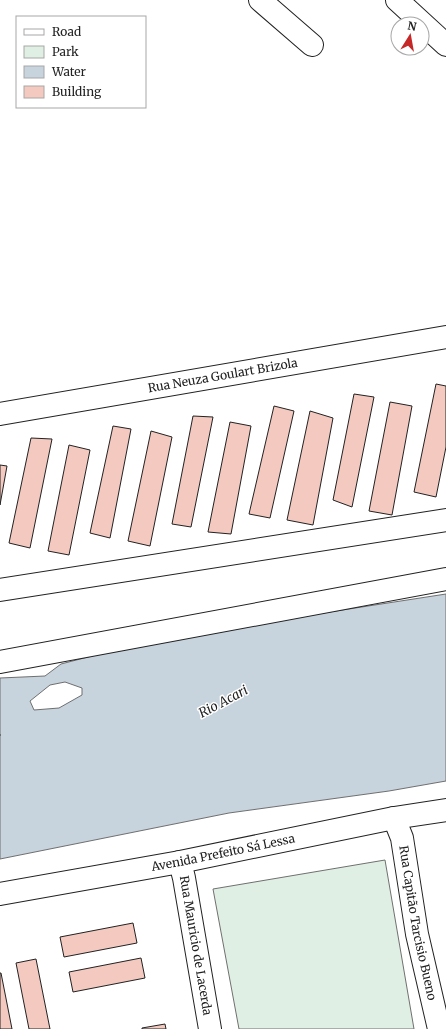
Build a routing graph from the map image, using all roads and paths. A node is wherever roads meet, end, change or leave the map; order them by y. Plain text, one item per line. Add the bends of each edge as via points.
1 (260, 0) edge
2 (397, 0) edge
3 (312, 45) dead end
4 (446, 45) edge
5 (446, 337) edge
6 (0, 414) edge
7 (446, 520) edge
8 (446, 579) edge
9 (0, 590) edge
10 (0, 662) edge
11 (446, 810) edge
12 (394, 818) junction
13 (180, 862) junction
14 (1, 895) edge
15 (210, 1029) edge
16 (439, 1029) edge

1 - 3 street
2 - 4 street
5 - 6 street, Rua Neuza Goulart Brizola
7 - 9 street
8 - 10 street
11 - 12 street, Avenida Prefeito Sá Lessa
12 - 13 street, Avenida Prefeito Sá Lessa
12 - 16 street, Rua Capitão Tarcisio Bueno via 402,838 417,934
13 - 14 street, Avenida Prefeito Sá Lessa
13 - 15 street, Rua Mauricio de Lacerda

